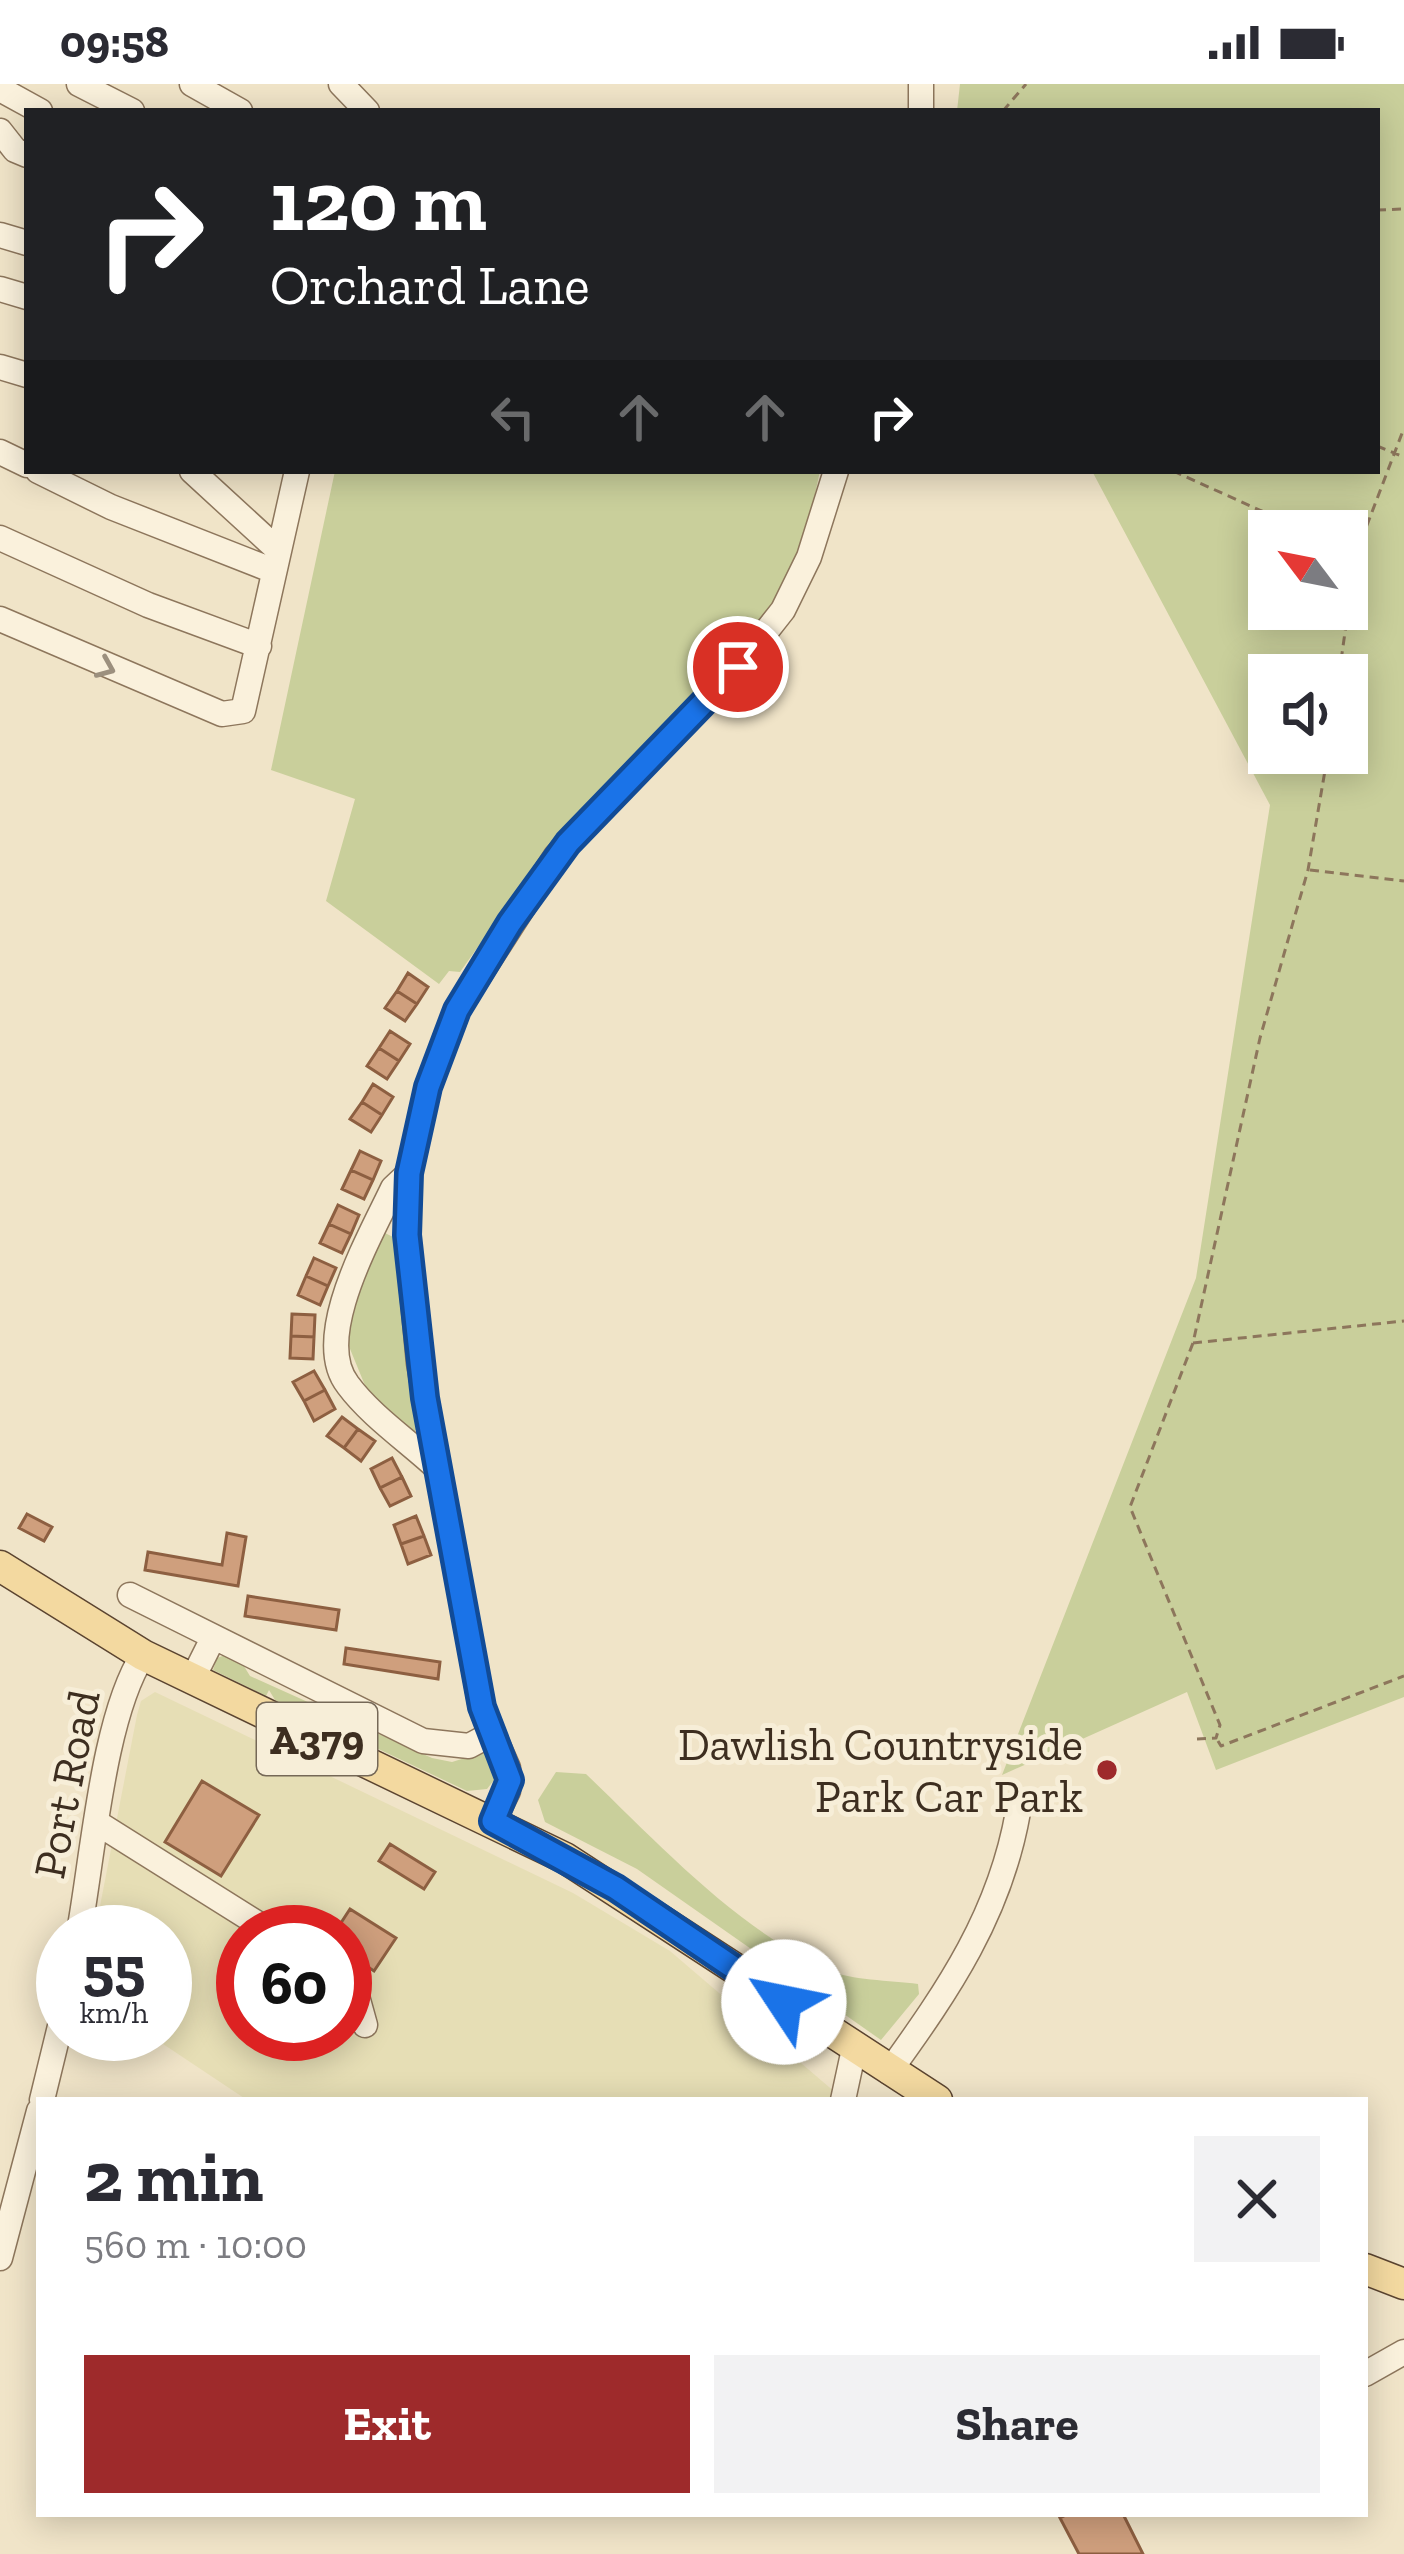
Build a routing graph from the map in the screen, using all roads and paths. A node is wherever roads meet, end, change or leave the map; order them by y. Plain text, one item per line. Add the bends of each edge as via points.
1 (80, 84) edge
2 (192, 84) edge
3 (341, 84) edge
4 (1026, 84) edge
5 (0, 89) edge
6 (35, 108) edge
7 (125, 108) edge
8 (235, 108) edge
9 (364, 108) edge
10 (1006, 108) edge
11 (1404, 428) edge
12 (1380, 447) edge
13 (1393, 452) junction
14 (1404, 457) edge
15 (44, 474) edge
16 (196, 474) edge
17 (296, 474) edge
18 (835, 474) edge
19 (1180, 474) edge
20 (1259, 510) edge
21 (1368, 521) edge
22 (0, 538) edge
23 (276, 560) junction
24 (0, 620) edge
25 (259, 646) junction
26 (1324, 774) edge
27 (1308, 870) junction
28 (1404, 881) edge
29 (409, 1173) junction
30 (1404, 1321) edge
31 (1193, 1343) junction
32 (436, 1466) junction
33 (0, 1566) edge
34 (130, 1595) dead end
35 (213, 1638) junction
36 (143, 1655) junction
37 (1404, 1676) edge
38 (192, 1680) junction
39 (493, 1733) junction
40 (1216, 1738) junction
41 (1197, 1739) dead end
42 (1018, 1812) dead end
43 (493, 1821) junction
44 (99, 1824) junction
45 (84, 1905) edge
46 (229, 1905) edge
47 (854, 2049) junction
48 (52, 2061) edge
49 (889, 2072) junction
50 (43, 2097) edge
51 (844, 2097) edge
52 (932, 2097) edge
53 (36, 2122) edge
54 (0, 2258) edge
55 (1368, 2270) edge
56 (1404, 2284) edge
57 (1404, 2352) edge
58 (1368, 2372) edge

1 - 7 street
2 - 8 street
3 - 9 street
4 - 10 path
5 - 6 street
11 - 13 path
12 - 13 path
13 - 14 path
13 - 21 path
15 - 23 street via 111,507
16 - 23 street
17 - 23 street
18 - 29 street via 783,610 556,856 510,923 457,1010 428,1087
19 - 20 path
22 - 25 street
23 - 25 street
24 -> 25 street via 222,714 243,711
26 - 27 path
27 - 28 path
27 - 31 path via 1260,1039
29 - 32 street via 409,1256
29 - 32 street via 393,1188 336,1318 334,1360 365,1404
30 - 31 path
31 - 40 path via 1130,1507 1220,1725
32 - 39 street
33 - 36 main road, A379
34 - 35 street
35 - 38 street
35 - 39 street via 423,1741 469,1746
36 - 38 main road, A379
36 - 44 street, Port Road via 126,1685
37 - 40 path via 1221,1746
38 - 43 main road, A379
39 - 43 street via 510,1780
40 - 41 path
42 - 49 street via 982,1933
43 - 47 main road, A379 via 616,1888
44 - 45 street, Port Road
44 - 46 street
47 - 49 main road, A379
47 - 51 street
48 - 50 street
49 - 52 main road, A379
53 - 54 street
55 - 56 main road
57 - 58 street

